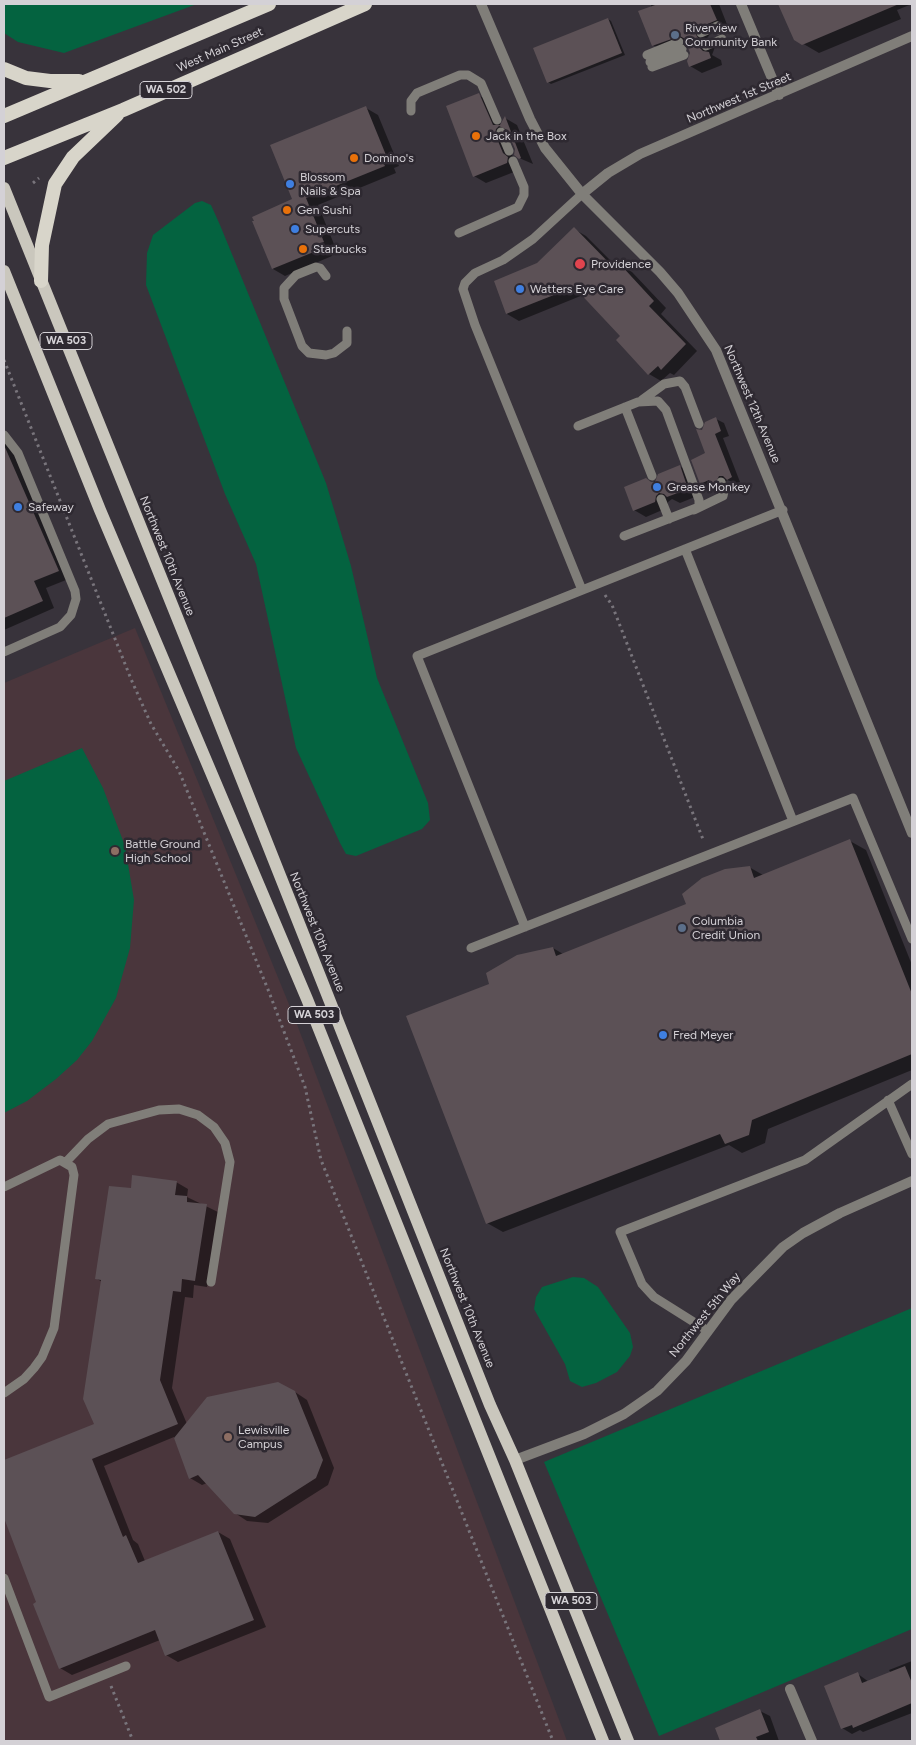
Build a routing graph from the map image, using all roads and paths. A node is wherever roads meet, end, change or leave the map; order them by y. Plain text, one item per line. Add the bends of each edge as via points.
1 (269, 4) edge
2 (365, 4) edge
3 (481, 4) edge
4 (741, 4) edge
5 (720, 34) joint
6 (912, 36) edge
7 (682, 48) dead end
8 (649, 61) dead end
9 (4, 69) edge
10 (84, 81) junction
11 (779, 95) junction
12 (123, 110) junction
13 (411, 111) dead end
14 (4, 116) edge
15 (497, 120) dead end
16 (501, 132) dead end
17 (509, 151) dead end
18 (4, 158) edge
19 (513, 161) dead end
20 (41, 176) dead end
21 (33, 183) dead end
22 (4, 188) edge
23 (582, 194) junction
24 (459, 233) dead end
25 (4, 271) edge
26 (326, 276) dead end
27 (42, 281) junction
28 (347, 331) dead end
29 (4, 360) edge
30 (638, 402) junction
31 (625, 407) junction
32 (700, 424) dead end
33 (578, 426) dead end
34 (4, 435) edge
35 (652, 476) dead end
36 (721, 482) dead end
37 (661, 499) dead end
38 (693, 510) junction
39 (783, 510) junction
40 (669, 520) junction
41 (624, 536) dead end
42 (685, 549) junction
43 (598, 584) junction
44 (582, 590) junction
45 (4, 652) edge
46 (793, 821) junction
47 (912, 833) edge
48 (709, 854) junction
49 (525, 927) junction
50 (912, 939) edge
51 (471, 948) dead end
52 (912, 1084) edge
53 (888, 1100) junction
54 (912, 1154) edge
55 (66, 1162) junction
56 (912, 1181) edge
57 (4, 1187) edge
58 (211, 1282) dead end
59 (708, 1331) junction
60 (4, 1393) edge
61 (515, 1460) junction
62 (4, 1578) edge
63 (126, 1666) dead end
64 (107, 1674) junction
65 (790, 1689) dead end
66 (133, 1741) edge
67 (553, 1741) edge
68 (603, 1741) edge
69 (628, 1741) edge
70 (812, 1741) edge

1 - 10 highway, West Main Street
2 - 12 highway, West Main Street / WA 502
3 - 23 street, Northwest 12th Avenue via 545,148
4 - 11 street
5 - 5 lane via 717,26 704,39
6 - 11 street, Northwest 1st Street
7 - 8 lane
9 - 10 highway via 26,78
10 - 14 highway, West Main Street
11 - 23 street, Northwest 1st Street via 640,154 608,173
12 - 18 highway, West Main Street / WA 502
12 - 27 highway via 72,157 55,184 42,245
13 - 15 lane via 411,101 417,93 460,75 468,75 481,83
16 - 17 lane
19 - 24 lane via 524,188 518,207
20 - 21 path
22 - 27 main road, Northwest 10th Avenue / WA 503
23 - 39 street, Northwest 12th Avenue via 660,272 697,320 730,380
23 - 44 lane via 533,240 503,260 475,273 465,282 463,289
25 - 68 main road, WA 503 via 100,510 308,999
26 - 28 lane via 316,267 296,275 284,288 284,299 302,346 308,353 334,353 347,343
27 - 61 main road, Northwest 10th Avenue / WA 503 via 486,1396
29 - 67 path via 131,679 179,771 276,1010 305,1087 321,1160
30 - 31 lane
30 - 32 lane via 664,384 680,381 686,387
30 - 38 lane via 658,401 666,410 699,500 699,507
31 - 33 lane
31 - 35 lane
34 - 45 lane via 18,453 76,599 71,615 60,627
36 - 38 lane via 723,496
37 - 40 lane
38 - 40 lane
39 - 42 lane
39 - 47 street, Northwest 12th Avenue
40 - 41 lane
42 - 43 lane
42 - 46 lane
43 - 44 lane
43 - 48 path via 612,605
44 - 49 lane via 417,656
46 - 48 lane
46 - 50 lane via 853,798
48 - 49 lane
49 - 51 lane
52 - 53 lane
53 - 54 lane
53 - 59 lane via 805,1160 620,1232 642,1284 654,1297
55 - 57 lane via 54,1162
55 - 58 lane via 108,1124 159,1110 179,1109 198,1115 214,1127 225,1143 230,1162
55 - 60 lane via 74,1175 54,1328 34,1368
56 - 59 street, Northwest 5th Way via 840,1213 783,1247 731,1300
59 - 61 street, Northwest 5th Way via 686,1361 657,1391 624,1414 584,1434
61 - 69 main road, Northwest 10th Avenue / WA 503
62 - 64 lane via 49,1697
63 - 64 lane
64 - 66 path
65 - 70 street

